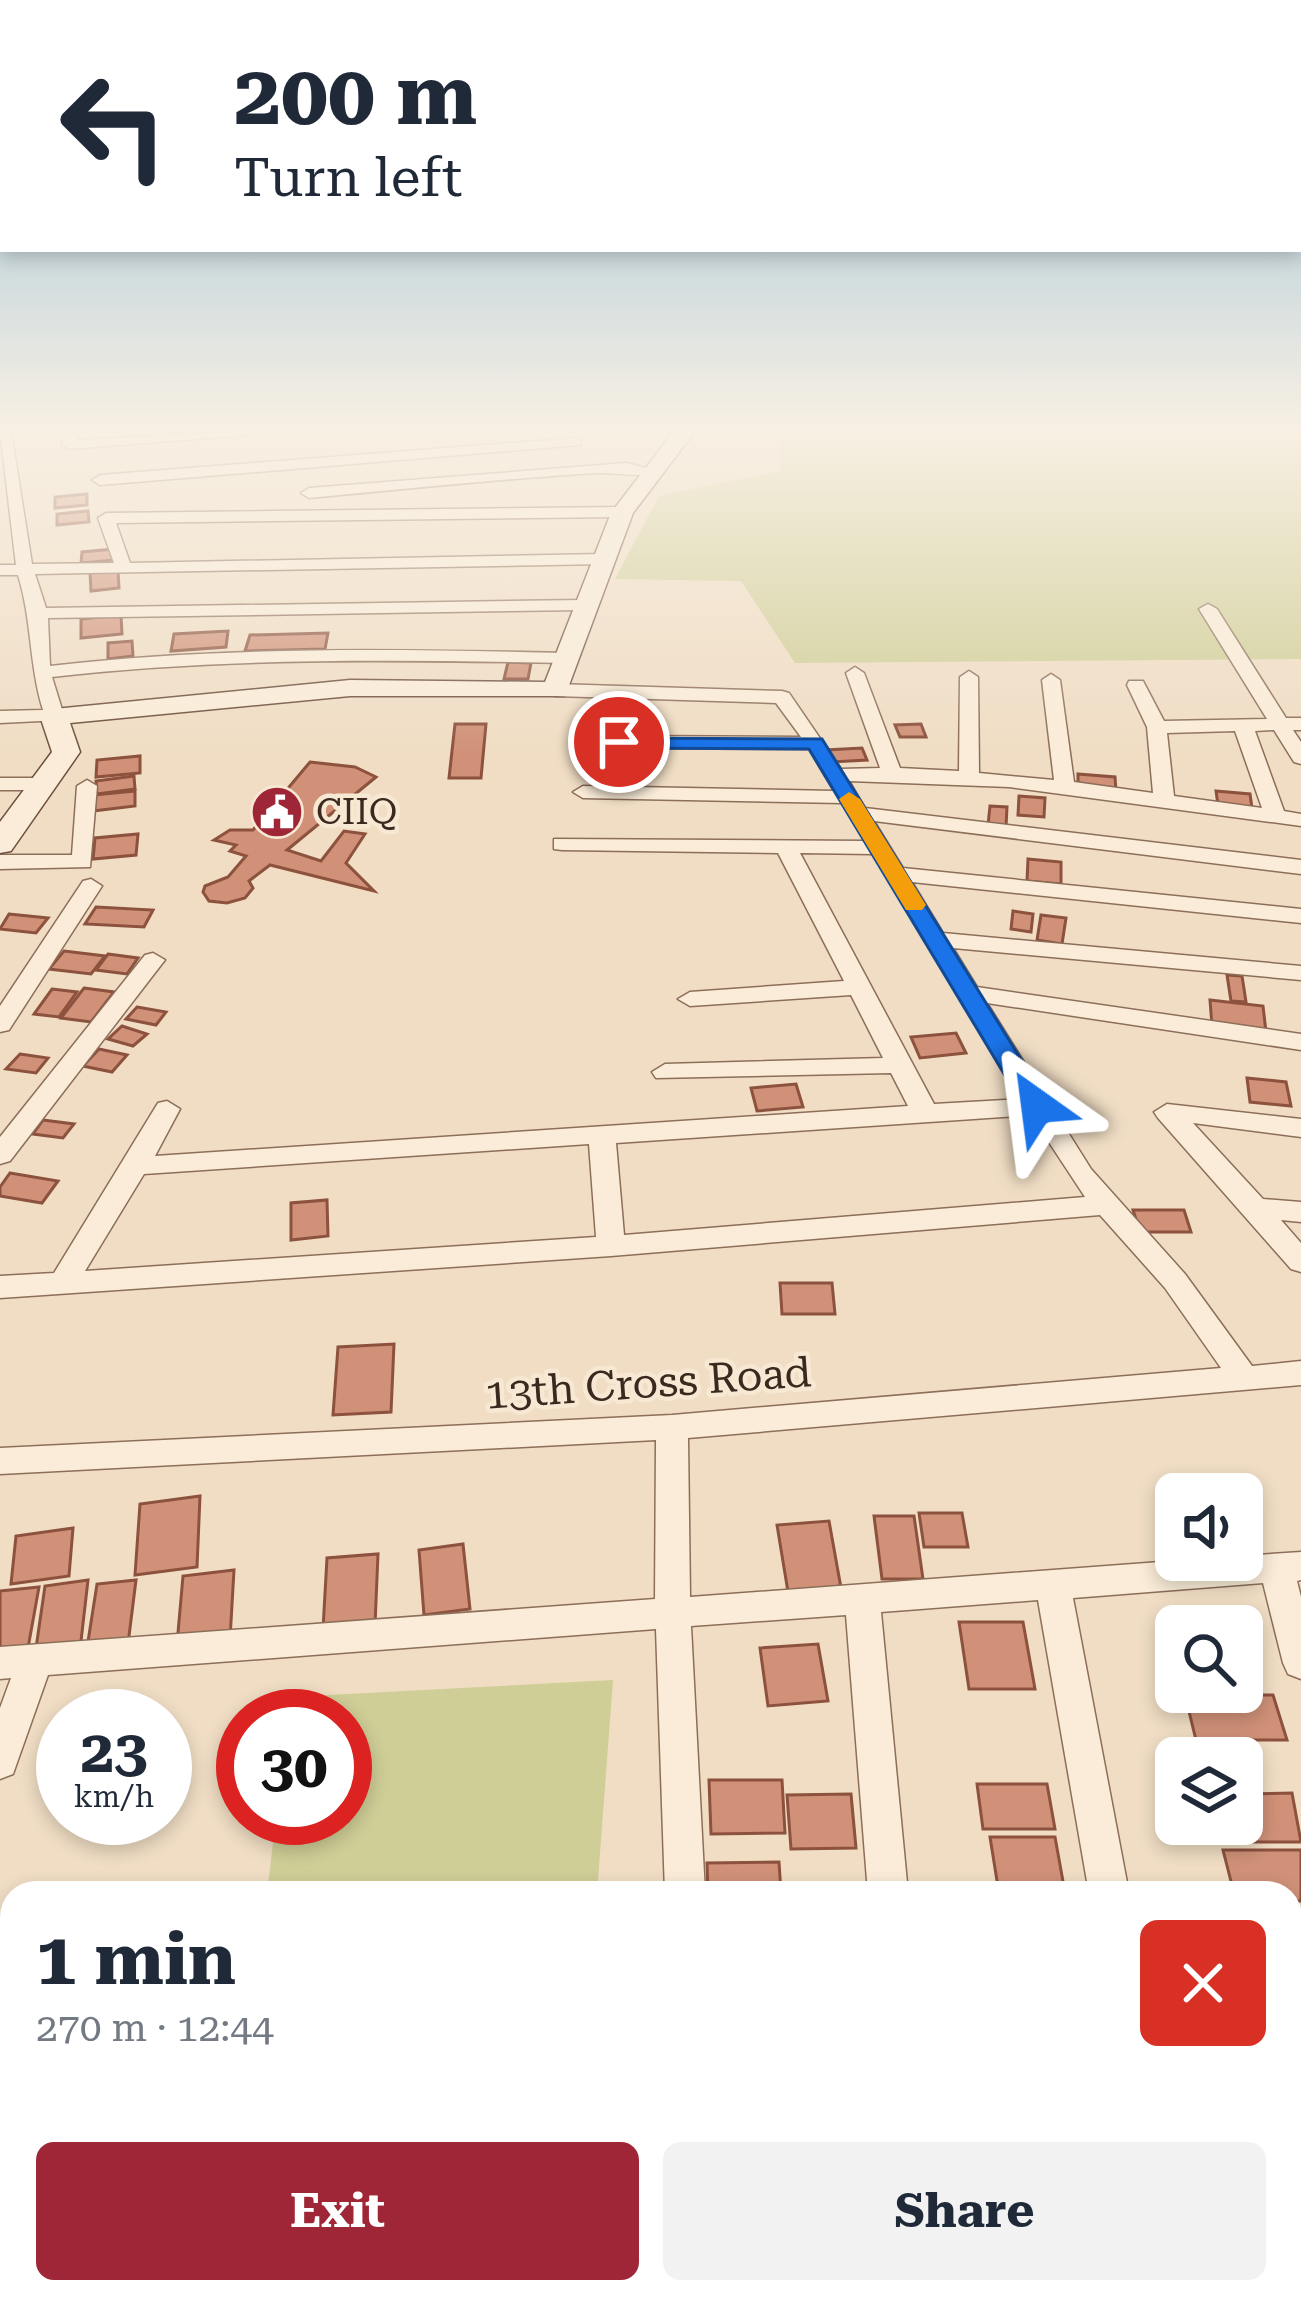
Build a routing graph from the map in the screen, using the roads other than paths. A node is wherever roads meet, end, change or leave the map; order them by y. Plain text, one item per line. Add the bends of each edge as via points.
1 (21, 538) edge
2 (113, 538) edge
3 (612, 538) edge
4 (604, 560) junction
5 (124, 568) junction
6 (0, 570) edge
7 (26, 570) junction
8 (583, 605) junction
9 (1208, 609) dead end
10 (39, 613) junction
11 (568, 658) junction
12 (40, 673) junction
13 (855, 673) dead end
14 (969, 677) dead end
15 (1051, 680) dead end
16 (1136, 685) dead end
17 (556, 689) junction
18 (54, 716) junction
19 (0, 717) edge
20 (1291, 724) edge
21 (1243, 725) junction
22 (1156, 727) junction
23 (619, 742) dead end
24 (815, 743) junction
25 (1301, 758) edge
26 (891, 772) junction
27 (834, 775) junction
28 (969, 778) junction
29 (0, 784) edge
30 (43, 784) junction
31 (87, 786) dead end
32 (1065, 790) junction
33 (583, 792) dead end
34 (1164, 804) junction
35 (853, 805) junction
36 (1275, 817) junction
37 (1301, 820) edge
38 (0, 844) edge
39 (562, 844) dead end
40 (786, 848) junction
41 (880, 848) junction
42 (0, 862) edge
43 (1301, 867) edge
44 (895, 874) junction
45 (91, 886) dead end
46 (1301, 916) edge
47 (936, 939) junction
48 (153, 960) dead end
49 (1301, 973) edge
50 (859, 987) junction
51 (968, 993) junction
52 (690, 999) dead end
53 (0, 1025) edge
54 (1301, 1042) edge
55 (899, 1065) junction
56 (664, 1072) dead end
57 (1037, 1106) junction
58 (166, 1109) dead end
59 (925, 1113) junction
60 (1301, 1128) edge
61 (602, 1136) junction
62 (0, 1155) edge
63 (136, 1166) junction
64 (1103, 1205) junction
65 (1255, 1208) junction
66 (1301, 1212) edge
67 (611, 1246) junction
68 (1301, 1262) edge
69 (64, 1281) junction
70 (0, 1287) edge
71 (1301, 1373) edge
72 (1245, 1379) junction
73 (673, 1426) junction
74 (0, 1461) edge
75 (1289, 1567) edge
76 (1053, 1584) junction
77 (862, 1598) junction
78 (673, 1613) junction
79 (17, 1661) edge
80 (1301, 1663) edge
81 (0, 1762) edge
82 (684, 1881) edge
83 (887, 1881) edge
84 (1107, 1881) edge

1 - 7 street
2 - 5 street
3 - 4 street
4 - 5 street
4 - 8 street
5 - 7 street
6 - 7 street
7 - 10 street
8 - 10 street
8 - 11 street
9 - 20 street
10 - 12 street
11 - 12 street via 141,659
11 - 17 street
12 - 18 street
13 - 26 street
14 - 28 street
15 - 32 street
16 - 22 street
17 - 18 street via 350,688
17 - 24 street via 782,697
18 - 19 street
18 - 30 street via 66,752
20 - 21 street
20 - 25 street
21 - 22 street
21 - 36 street
22 - 34 street
23 - 24 street
24 - 27 street
26 - 27 street
26 - 28 street
27 - 35 street
28 - 32 street
29 - 30 street
30 - 38 street
31 - 42 street via 82,862
32 - 34 street
33 - 35 street
34 - 36 street
35 - 41 street
35 - 43 street
36 - 37 street
39 - 40 street
40 - 41 street
40 - 50 street
41 - 44 street
44 - 46 street
44 - 47 street
45 - 53 street
47 - 49 street
47 - 51 street
48 - 62 street
50 - 52 street
50 - 55 street
51 - 54 street
51 - 57 street
55 - 56 street
55 - 59 street
57 - 59 street
57 - 64 street
58 - 63 street
59 - 61 street
60 - 65 street via 1167,1112
61 - 63 street
61 - 67 street
63 - 69 street
64 - 67 street
64 - 72 street via 1175,1281
65 - 66 street
65 - 68 street
67 - 69 street
69 - 70 street
71 - 72 street, 13th Cross Road
72 - 73 street, 13th Cross Road
73 - 74 street, 13th Cross Road
73 - 78 street
75 - 76 street
75 - 80 street
76 - 77 street
76 - 84 street
77 - 78 street
77 - 83 street
78 - 79 street
78 - 82 street
79 - 81 street

